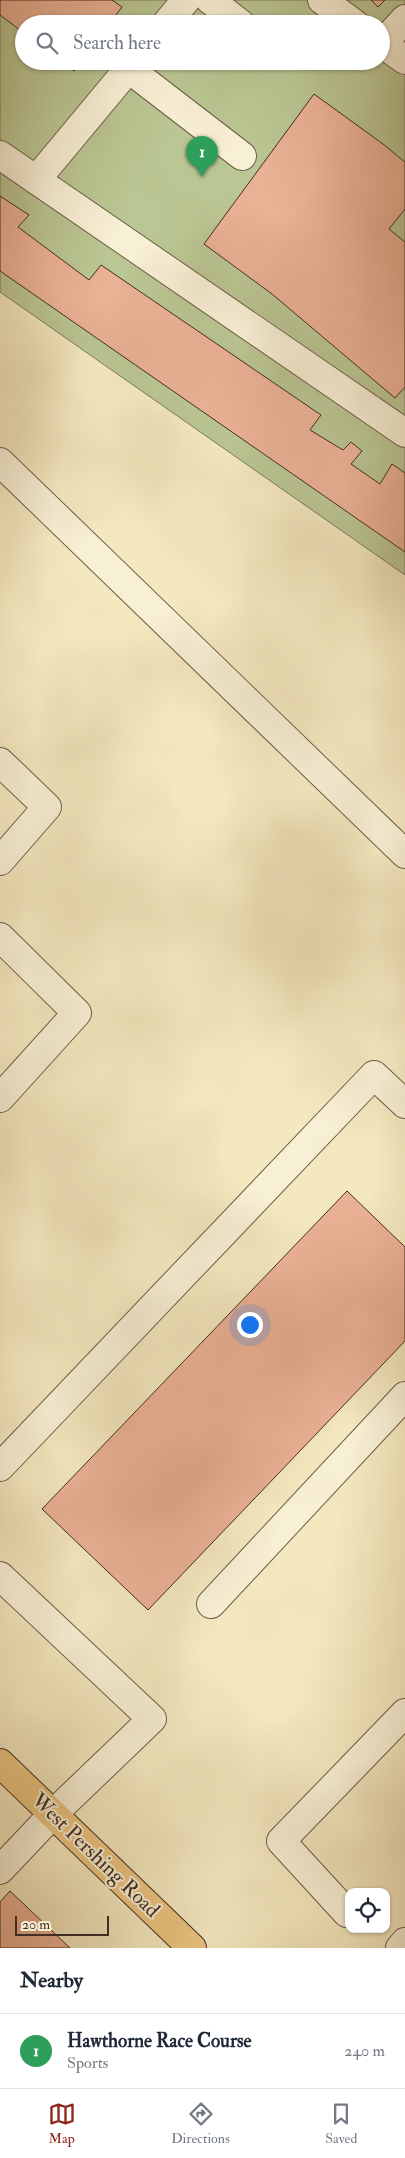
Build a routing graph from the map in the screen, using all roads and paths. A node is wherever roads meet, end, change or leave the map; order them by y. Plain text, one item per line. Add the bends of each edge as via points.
1 (186, 0) edge
2 (210, 0) edge
3 (322, 0) edge
4 (174, 15) edge
5 (229, 15) edge
6 (343, 15) edge
7 (405, 19) edge
8 (390, 35) edge
9 (390, 49) edge
10 (405, 60) edge
11 (128, 70) edge
12 (138, 70) edge
13 (0, 155) edge
14 (242, 156) dead end
15 (36, 180) junction
16 (405, 434) edge
17 (0, 462) edge
18 (0, 762) edge
19 (405, 854) edge
20 (0, 861) edge
21 (0, 937) edge
22 (0, 1098) edge
23 (405, 1104) edge
24 (405, 1396) edge
25 (0, 1467) edge
26 (0, 1576) edge
27 (211, 1604) dead end
28 (405, 1713) edge
29 (0, 1763) edge
30 (53, 1814) junction
31 (0, 1870) edge
32 (345, 1911) edge
33 (405, 1942) edge
34 (192, 1948) edge
35 (400, 1948) edge

1 - 4 lane
2 - 5 lane
3 - 6 lane
7 - 8 lane
9 - 10 lane
11 - 15 lane
12 - 14 lane
13 - 15 lane
15 - 16 lane
17 - 19 lane
18 - 20 lane via 48,807
21 - 22 lane via 77,1013
23 - 25 lane via 374,1075
24 - 27 lane
26 - 30 lane via 152,1719
28 - 32 lane via 281,1841
29 - 30 main road, West Pershing Road
30 - 31 lane
30 - 34 main road, West Pershing Road
33 - 35 lane

